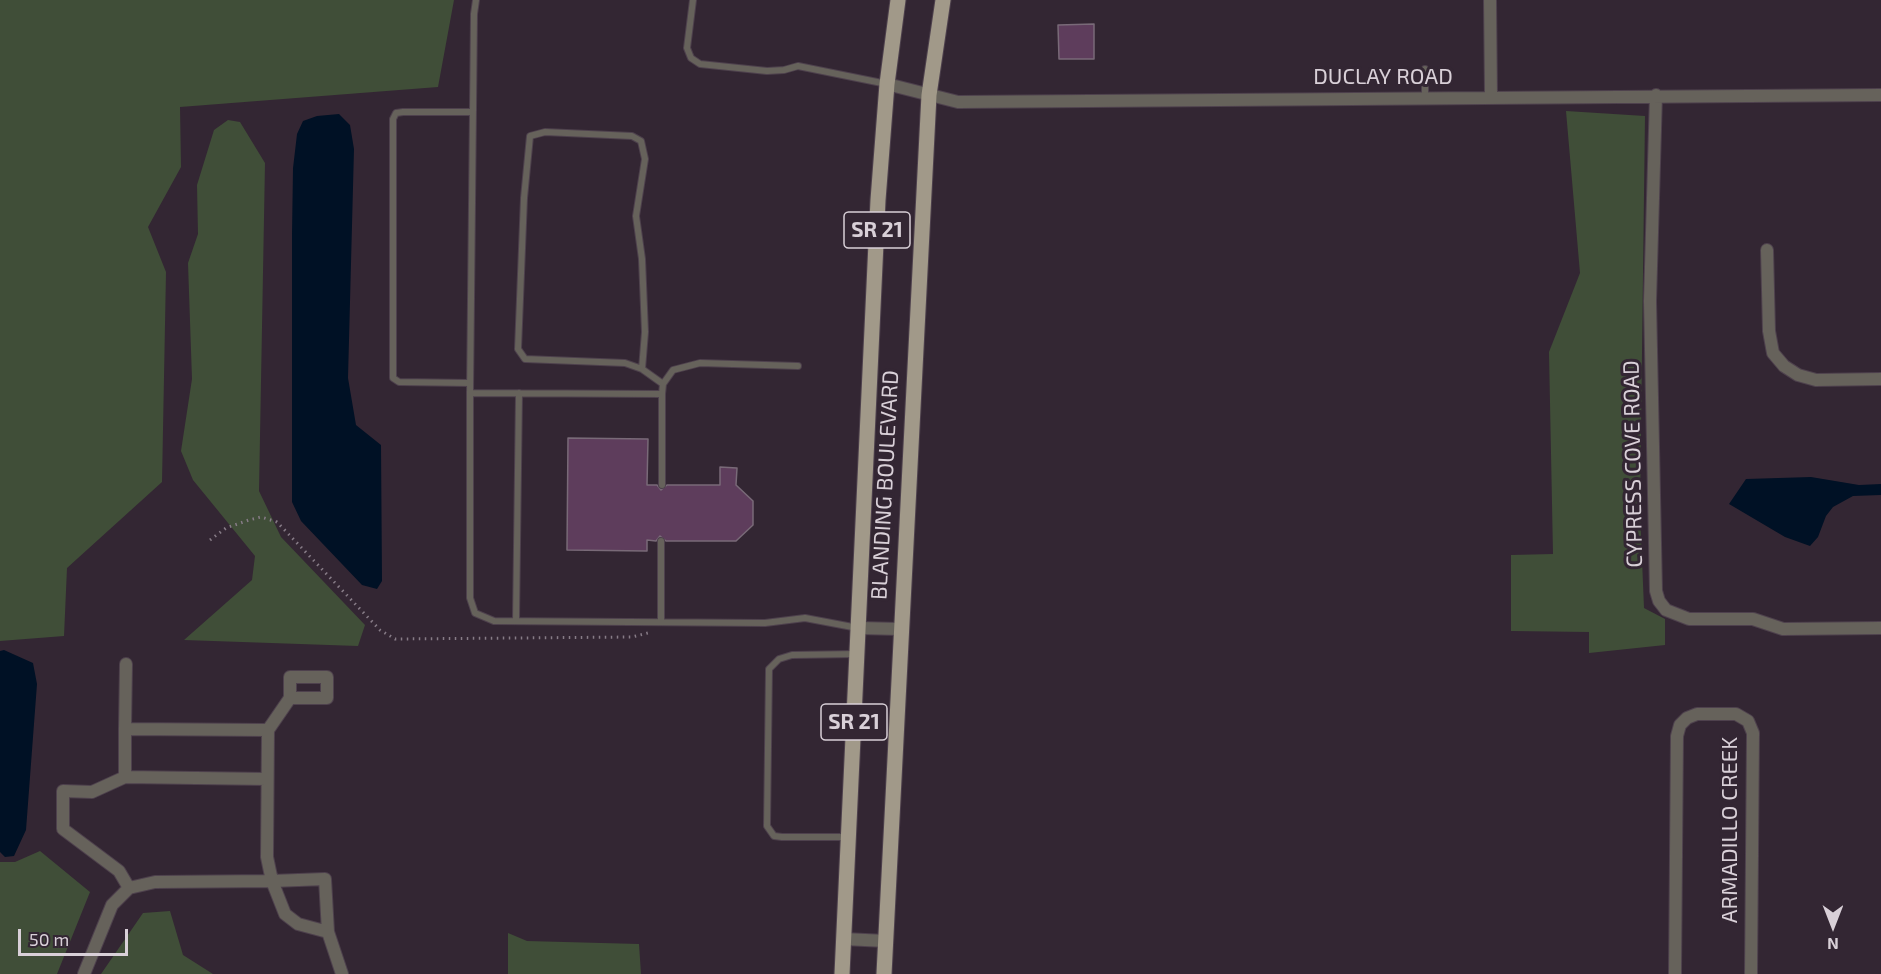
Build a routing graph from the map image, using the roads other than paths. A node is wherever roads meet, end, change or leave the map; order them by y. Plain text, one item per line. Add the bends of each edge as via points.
1 (476, 0) edge
2 (693, 0) edge
3 (898, 0) edge
4 (943, 0) edge
5 (1490, 0) edge
6 (1425, 69) dead end
7 (887, 84) junction
8 (929, 95) junction
9 (1656, 95) junction
10 (1881, 95) edge
11 (1425, 97) junction
12 (1491, 97) junction
13 (473, 112) junction
14 (1767, 249) dead end
15 (798, 366) dead end
16 (642, 369) junction
17 (1881, 379) edge
18 (470, 383) junction
19 (663, 384) junction
20 (470, 393) junction
21 (519, 393) junction
22 (662, 394) junction
23 (662, 485) dead end
24 (661, 541) dead end
25 (516, 621) junction
26 (660, 622) junction
27 (859, 628) junction
28 (1881, 628) edge
29 (900, 629) junction
30 (858, 654) junction
31 (126, 664) dead end
32 (290, 698) dead end
33 (125, 729) junction
34 (268, 730) junction
35 (125, 777) junction
36 (267, 779) junction
37 (849, 837) junction
38 (272, 881) junction
39 (129, 888) junction
40 (328, 932) junction
41 (844, 939) junction
42 (886, 941) junction
43 (84, 974) edge
44 (342, 974) edge
45 (842, 974) edge
46 (884, 974) edge
47 (1675, 974) edge
48 (1751, 974) edge

1 - 13 lane
2 - 7 lane via 687,48 700,64 767,71 798,66
3 - 7 main road, BLANDING BOULEVARD / SR 21
4 - 8 main road, BLANDING BOULEVARD / SR 21
5 - 12 street
6 - 11 lane
7 - 8 street, DUCLAY ROAD
7 - 27 main road, BLANDING BOULEVARD / SR 21 via 878,200
8 - 11 street, DUCLAY ROAD via 958,102
8 - 29 main road, BLANDING BOULEVARD / SR 21
9 - 10 street, DUCLAY ROAD
9 - 12 street, DUCLAY ROAD
9 - 28 street, CYPRESS COVE ROAD via 1650,301 1659,601 1666,610 1689,619 1753,620 1783,629
11 - 12 street, DUCLAY ROAD
13 - 18 lane
13 - 18 lane via 403,112 396,113 393,119 393,378 399,382
14 - 17 street via 1769,331 1773,353 1784,366 1816,380
15 - 19 lane via 692,364 673,370
16 - 16 lane via 625,363 525,359 518,349 530,136 545,132 633,136 641,141 645,159 636,216 642,259
16 - 19 lane
18 - 20 lane
19 - 22 lane
20 - 21 lane
20 - 25 lane via 471,607 486,619
21 - 22 lane
21 - 25 lane
22 - 23 lane
24 - 26 lane
25 - 26 lane
26 - 27 lane via 765,623 806,618
27 - 29 street
27 - 30 main road, BLANDING BOULEVARD / SR 21
29 - 42 main road, BLANDING BOULEVARD / SR 21
30 - 37 main road, BLANDING BOULEVARD / SR 21
30 - 37 lane via 792,655 779,659 769,669 766,826 774,836
31 - 33 street
32 - 34 street
33 - 34 street
33 - 35 street
34 - 36 street
35 - 36 street
35 - 39 street via 92,792 63,791 63,829 119,871
36 - 38 street via 267,856
37 - 41 main road, BLANDING BOULEVARD / SR 21
38 - 39 street via 155,882
38 - 40 street via 285,914 298,924
38 - 40 street via 326,879
39 - 43 street via 112,905
40 - 44 street
41 - 42 street
41 - 45 main road, BLANDING BOULEVARD / SR 21
42 - 46 main road, BLANDING BOULEVARD / SR 21
47 - 48 street, ARMADILLO CREEK via 1677,736 1680,725 1697,714 1736,714 1748,721 1753,733

